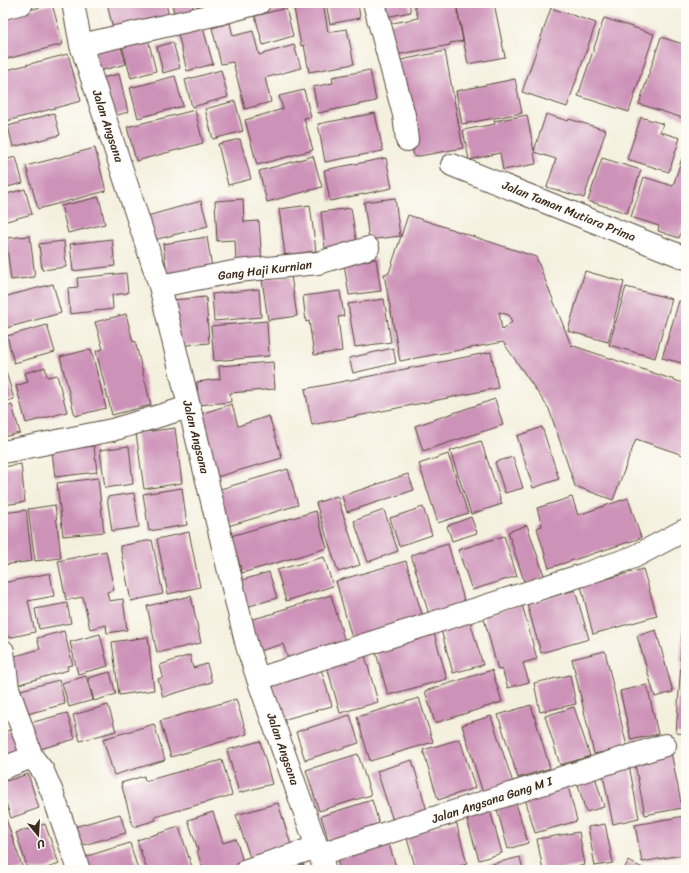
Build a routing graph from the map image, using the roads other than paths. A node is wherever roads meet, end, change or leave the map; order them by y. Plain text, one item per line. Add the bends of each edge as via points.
1 (22, 3) edge
2 (73, 3) edge
3 (259, 3) edge
4 (374, 3) edge
5 (3, 8) edge
6 (81, 45) junction
7 (407, 140) dead end
8 (452, 165) dead end
9 (368, 248) dead end
10 (686, 258) edge
11 (160, 286) junction
12 (189, 407) junction
13 (3, 452) edge
14 (686, 531) edge
15 (3, 651) edge
16 (258, 679) junction
17 (665, 745) dead end
18 (32, 757) junction
19 (3, 768) edge
20 (321, 857) edge
21 (79, 870) edge
22 (247, 870) edge

1 - 5 street
2 - 6 street, Jalan Angsana
3 - 6 street
4 - 7 street via 404,115
6 - 11 street, Jalan Angsana
8 - 10 street, Jalan Taman Mutiara Prima
9 - 11 street, Gang Haji Kurnian via 318,263 238,271
11 - 12 street, Jalan Angsana
12 - 13 street via 112,430
12 - 16 street, Jalan Angsana via 247,646
14 - 16 street via 634,557 582,575
15 - 18 street via 8,688
16 - 20 street, Jalan Angsana
17 - 20 street, Jalan Angsana Gang M I
18 - 19 street
18 - 21 street via 43,771 52,792
20 - 22 street, Jalan Angsana Gang M I

